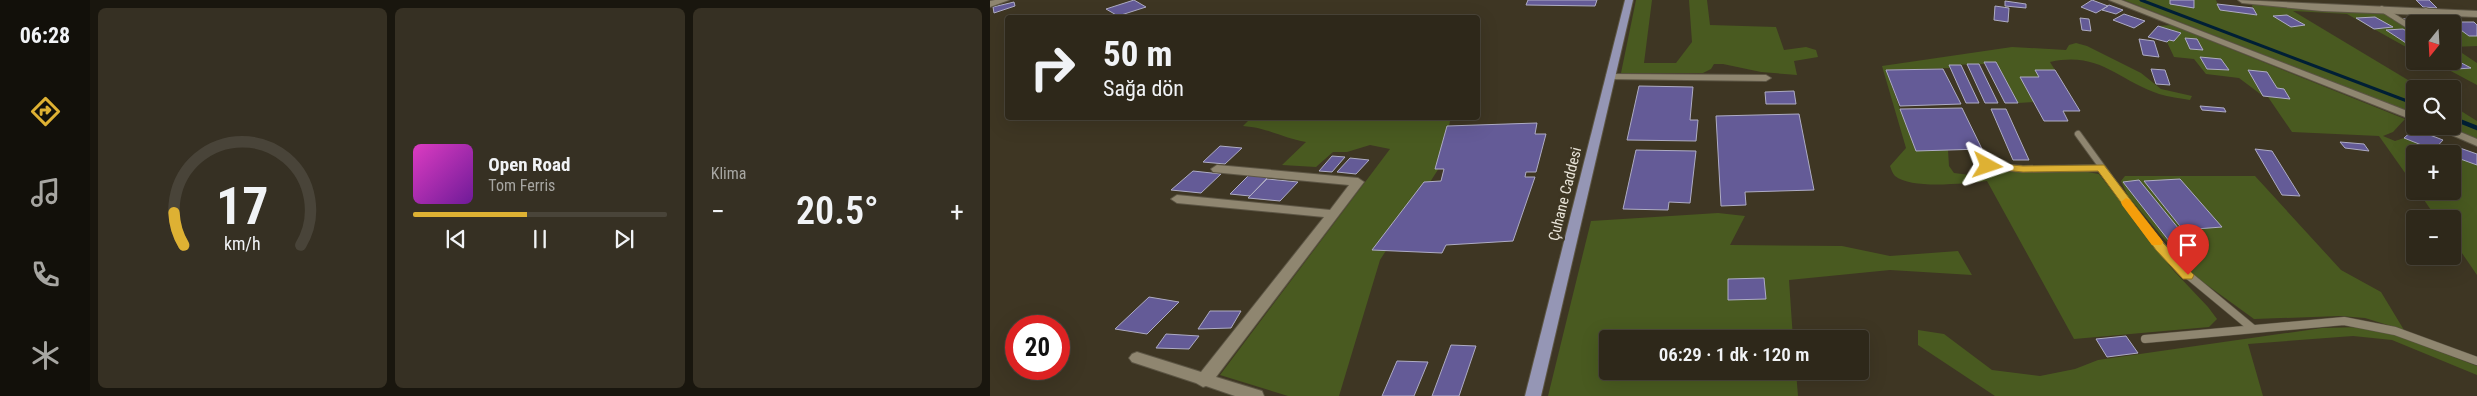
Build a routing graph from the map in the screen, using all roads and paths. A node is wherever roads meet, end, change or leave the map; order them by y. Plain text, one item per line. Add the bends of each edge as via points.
1 (1005, 0) edge
2 (1629, 0) edge
3 (2113, 0) edge
4 (2242, 0) edge
5 (990, 4) edge
6 (2382, 9) junction
7 (2425, 11) junction
8 (2431, 15) edge
9 (2475, 15) edge
10 (2406, 24) edge
11 (1610, 77) junction
12 (1766, 78) dead end
13 (2406, 114) edge
14 (2078, 134) dead end
15 (2458, 135) edge
16 (2477, 143) edge
17 (1988, 166) dead end
18 (2101, 168) junction
19 (1217, 169) dead end
20 (1177, 199) dead end
21 (1332, 214) junction
22 (2252, 328) junction
23 (2145, 339) dead end
24 (1136, 358) dead end
25 (2477, 361) edge
26 (1203, 380) junction
27 (1256, 396) edge
28 (1533, 396) edge

1 - 5 street
2 - 11 main road, Çuhane Caddesi
3 - 13 street
4 - 6 street via 2322,8
6 - 7 street
6 - 10 lane
7 - 8 lane
7 - 9 street
11 - 12 street
11 - 28 main road, Çuhane Caddesi
14 - 18 lane
15 - 16 street
17 - 18 lane
18 - 22 lane via 2160,247 2188,275
19 - 21 street via 1358,182
20 - 21 street
21 - 26 street
22 - 23 lane
22 - 25 lane via 2325,322 2373,324
24 - 26 street
26 - 27 street

